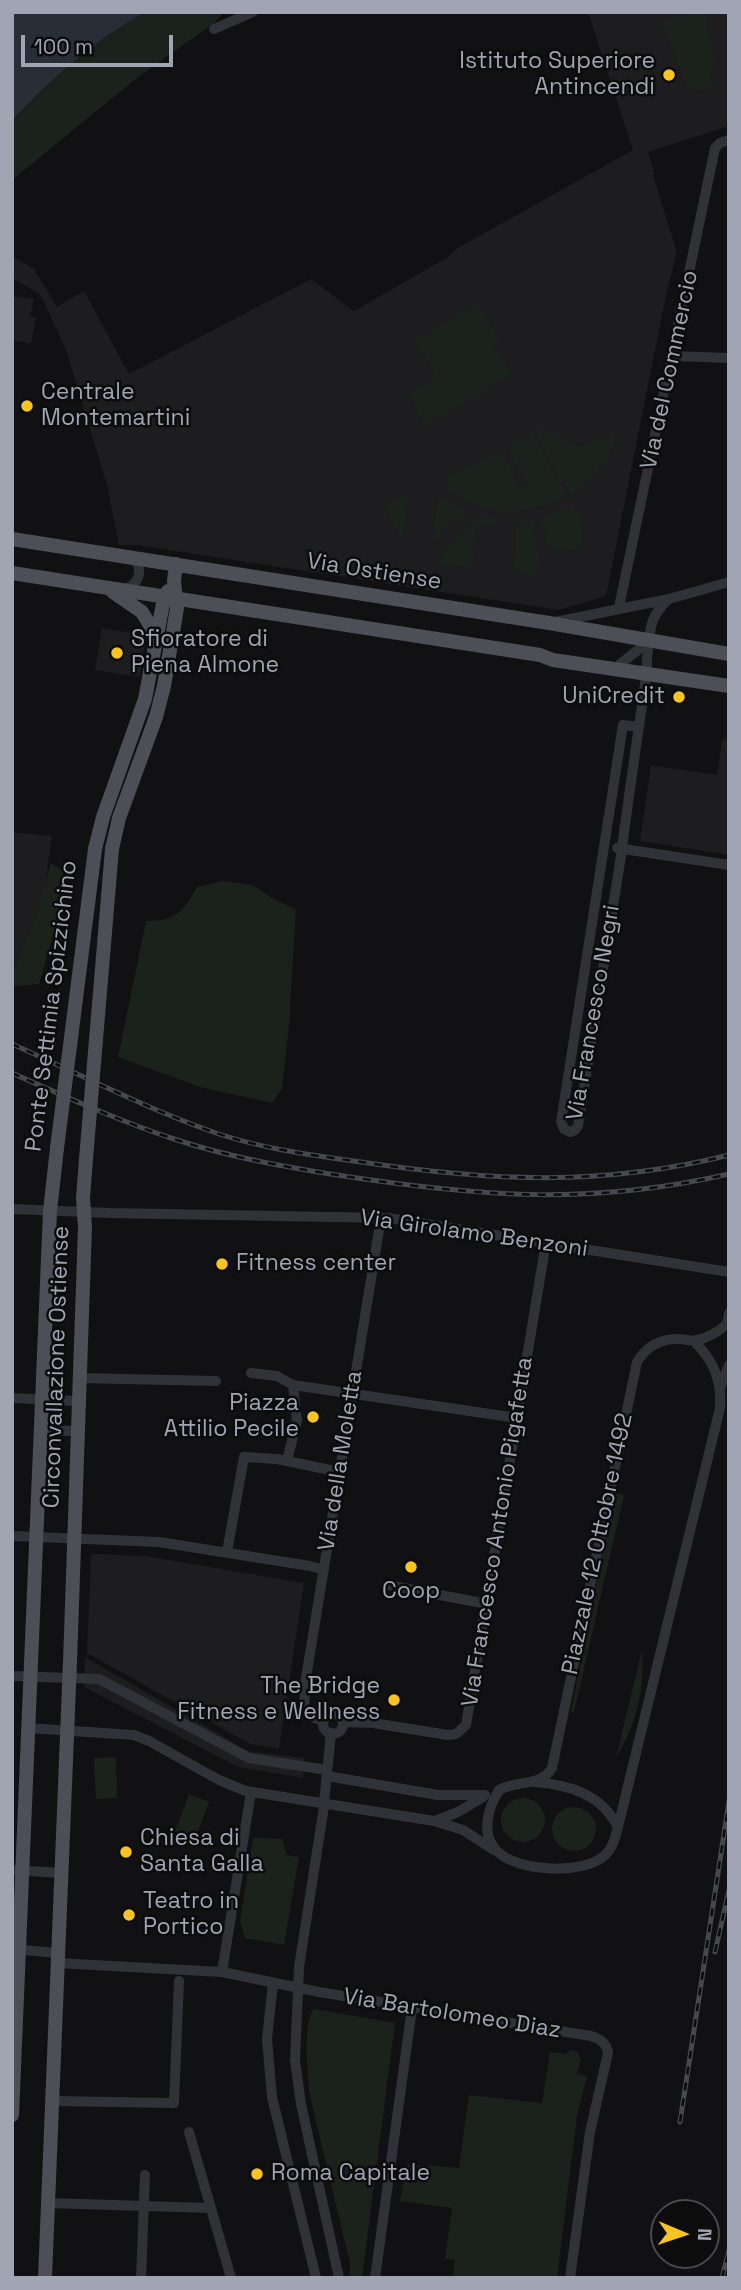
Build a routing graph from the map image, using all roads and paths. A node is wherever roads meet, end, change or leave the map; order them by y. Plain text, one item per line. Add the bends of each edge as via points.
1 (253, 12) edge
2 (214, 29) dead end
3 (729, 140) edge
4 (672, 356) junction
5 (729, 358) edge
6 (12, 539) edge
7 (128, 556) junction
8 (176, 564) junction
9 (12, 573) edge
10 (728, 580) edge
11 (103, 587) junction
12 (122, 590) junction
13 (171, 599) junction
14 (669, 599) junction
15 (619, 607) junction
16 (549, 623) junction
17 (158, 637) junction
18 (625, 637) junction
19 (649, 641) junction
20 (634, 654) junction
21 (729, 654) edge
22 (613, 670) junction
23 (646, 674) junction
24 (729, 686) edge
25 (639, 727) junction
26 (604, 846) junction
27 (622, 849) junction
28 (729, 865) edge
29 (83, 1200) junction
30 (12, 1209) edge
31 (50, 1211) junction
32 (382, 1218) junction
33 (547, 1242) junction
34 (729, 1272) edge
35 (728, 1321) edge
36 (694, 1342) junction
37 (729, 1365) edge
38 (251, 1373) dead end
39 (78, 1378) junction
40 (216, 1381) dead end
41 (293, 1385) junction
42 (719, 1391) junction
43 (352, 1393) junction
44 (12, 1398) edge
45 (42, 1399) junction
46 (78, 1401) junction
47 (517, 1418) junction
48 (41, 1430) junction
49 (77, 1431) junction
50 (287, 1461) junction
51 (340, 1472) junction
52 (12, 1536) edge
53 (37, 1537) junction
54 (75, 1538) junction
55 (227, 1552) junction
56 (324, 1570) junction
57 (388, 1585) dead end
58 (487, 1604) junction
59 (12, 1676) edge
60 (30, 1676) junction
61 (69, 1678) junction
62 (324, 1721) junction
63 (343, 1721) junction
64 (27, 1728) junction
65 (67, 1730) junction
66 (331, 1733) junction
67 (327, 1773) junction
68 (535, 1782) junction
69 (499, 1790) junction
70 (251, 1792) junction
71 (485, 1795) junction
72 (325, 1803) junction
73 (434, 1821) junction
74 (618, 1827) junction
75 (497, 1851) junction
76 (17, 1855) edge
77 (17, 1871) edge
78 (61, 1873) junction
79 (15, 1949) edge
80 (57, 1958) junction
81 (222, 1972) junction
82 (15, 1978) edge
83 (179, 1981) dead end
84 (273, 1983) junction
85 (298, 1988) junction
86 (412, 2008) junction
87 (53, 2101) junction
88 (12, 2115) edge
89 (188, 2132) dead end
90 (145, 2175) dead end
91 (48, 2203) junction
92 (144, 2206) junction
93 (210, 2208) junction
94 (45, 2278) edge
95 (141, 2278) edge
96 (231, 2278) edge
97 (316, 2278) edge
98 (339, 2278) edge
99 (375, 2278) edge
100 (570, 2278) edge

1 - 2 street
3 - 4 street, Via del Commercio via 715,148
4 - 5 street
4 - 15 street, Via del Commercio
6 - 7 main road, Via Ostiense
7 - 8 main road, Via Ostiense
7 - 12 street via 140,572 134,585
8 - 13 main road
8 - 16 main road, Via Ostiense
9 - 11 main road
10 - 14 street
11 - 12 main road
11 - 17 main road via 137,607
12 - 13 main road
13 - 17 main road
13 - 22 main road
13 - 29 main road, Ponte Settimia Spizzichino, bridge via 159,708 112,849
14 - 15 street
14 - 19 street via 655,616
15 - 16 street
16 - 18 main road, Via Ostiense
17 - 31 main road, Ponte Settimia Spizzichino, bridge via 140,717 95,849
18 - 19 main road, Via Ostiense
18 - 20 street
19 - 20 street
19 - 21 main road, Via Ostiense
19 - 23 street, Via Francesco Negri
20 - 22 street
22 - 23 main road
23 - 24 main road
23 - 25 street, Via Francesco Negri
25 - 26 street, Via Francesco Negri via 623,725
25 - 27 street, Via Francesco Negri
26 - 27 street
26 - 27 street, Via Francesco Negri via 561,1122 570,1132 578,1126
27 - 28 street
29 - 31 street, Via Girolamo Benzoni
29 - 32 street, Via Girolamo Benzoni
29 - 39 main road, Circonvallazione Ostiense
30 - 31 street, Via Girolamo Benzoni
31 - 45 main road, Circonvallazione Ostiense
32 - 33 street, Via Girolamo Benzoni
32 - 43 street, Via della Moletta
33 - 34 street, Via Girolamo Benzoni
33 - 47 street, Via Francesco Antonio Pigafetta
35 - 36 street, Piazzale 12 Ottobre 1492
36 - 42 street via 713,1364
36 - 68 street, Piazzale 12 Ottobre 1492 via 663,1340 636,1362 553,1764 547,1776
37 - 42 street
38 - 41 street via 277,1376
39 - 40 street
39 - 46 main road, Circonvallazione Ostiense
41 - 43 street
41 - 50 street via 297,1420
42 - 74 street via 720,1408
43 - 47 street
43 - 51 street, Via della Moletta
44 - 45 street
45 - 46 street
45 - 48 main road, Circonvallazione Ostiense
46 - 49 main road, Circonvallazione Ostiense
47 - 58 street, Via Francesco Antonio Pigafetta
48 - 49 street
48 - 53 main road, Circonvallazione Ostiense
49 - 54 main road, Circonvallazione Ostiense
50 - 51 street
50 - 55 street via 244,1457
51 - 56 street, Via della Moletta
52 - 53 street
53 - 54 street, Circonvallazione Ostiense
53 - 60 main road, Circonvallazione Ostiense
54 - 55 street via 159,1542
54 - 61 main road, Circonvallazione Ostiense
55 - 56 street
56 - 62 street, Via della Moletta via 304,1704 307,1714
57 - 58 street
58 - 63 street, Via Francesco Antonio Pigafetta via 463,1729 449,1735
59 - 60 street
60 - 61 street
60 - 64 main road, Circonvallazione Ostiense
61 - 65 main road, Circonvallazione Ostiense
61 - 67 street via 99,1679 249,1758
62 - 63 street via 334,1714
62 - 66 street
63 - 66 street via 340,1730
64 - 65 street
64 - 76 main road, Circonvallazione Ostiense
65 - 70 street via 144,1738 219,1780
65 - 78 main road, Circonvallazione Ostiense
66 - 67 street
67 - 71 street via 438,1795
67 - 72 street
68 - 69 street
68 - 74 street via 589,1795 607,1808
69 - 71 street
69 - 75 street via 487,1818
70 - 72 street
70 - 81 street
71 - 73 street
72 - 73 street
72 - 85 street
73 - 75 street via 463,1830
74 - 75 street via 611,1850 582,1867 533,1866
76 - 77 main road, Circonvallazione Ostiense
77 - 78 street
77 - 79 main road, Circonvallazione Ostiense
78 - 80 main road, Circonvallazione Ostiense
79 - 80 street
79 - 82 main road, Circonvallazione Ostiense
80 - 81 street, Via Bartolomeo Diaz
80 - 87 main road, Circonvallazione Ostiense
81 - 84 street, Via Bartolomeo Diaz
82 - 88 main road, Circonvallazione Ostiense
83 - 87 street via 174,2103
84 - 85 street, Via Bartolomeo Diaz
84 - 97 street via 267,2039 272,2097
85 - 86 street, Via Bartolomeo Diaz
85 - 98 street via 296,2079
86 - 99 street
86 - 100 street, Via Bartolomeo Diaz via 591,2036 604,2043 608,2053 590,2132
87 - 91 main road, Circonvallazione Ostiense
89 - 93 street
90 - 92 street
91 - 92 street
91 - 94 main road, Circonvallazione Ostiense
92 - 93 street
92 - 95 street
93 - 96 street

